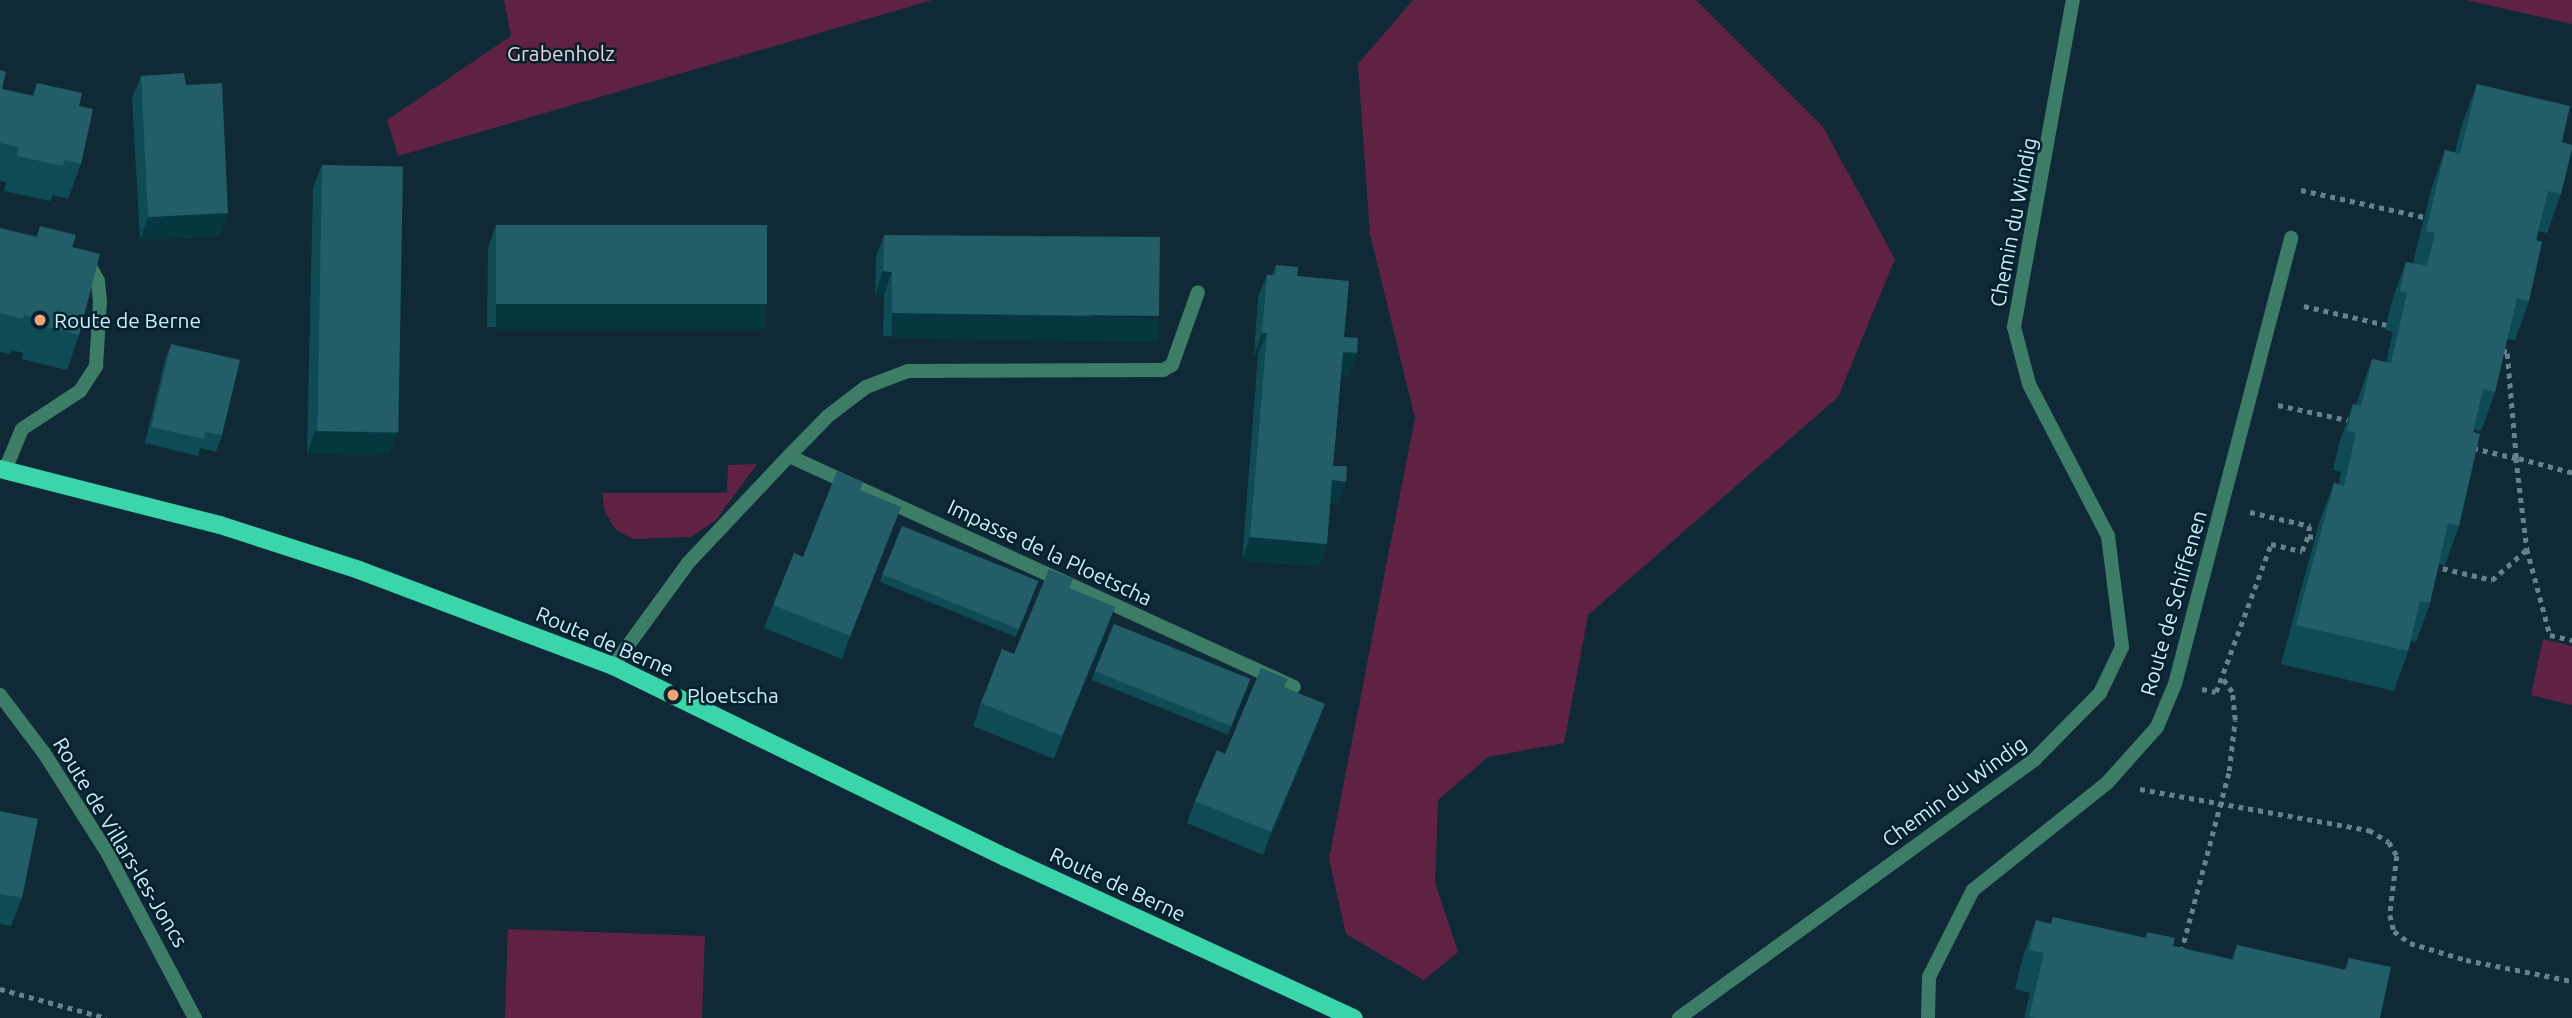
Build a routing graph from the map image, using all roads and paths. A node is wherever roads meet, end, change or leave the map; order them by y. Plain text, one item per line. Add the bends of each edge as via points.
1 (2073, 0) edge
2 (2301, 190) dead end
3 (2424, 217) dead end
4 (2291, 238) dead end
5 (71, 246) edge
6 (1198, 292) dead end
7 (2275, 300) junction
8 (2398, 327) edge
9 (2494, 349) edge
10 (2250, 398) junction
11 (2356, 422) edge
12 (2463, 446) edge
13 (789, 456) junction
14 (2516, 458) junction
15 (3, 470) edge
16 (2572, 473) edge
17 (2222, 506) junction
18 (2308, 536) junction
19 (2321, 539) edge
20 (2527, 549) junction
21 (2426, 564) edge
22 (2572, 640) edge
23 (613, 666) junction
24 (2221, 676) junction
25 (2175, 684) junction
26 (1294, 687) dead end
27 (0, 695) edge
28 (2108, 783) junction
29 (2219, 803) junction
30 (2180, 959) edge
31 (2572, 981) edge
32 (0, 989) edge
33 (106, 1018) edge
34 (195, 1018) edge
35 (1354, 1018) edge
36 (1679, 1018) edge
37 (1928, 1018) edge

1 - 36 street, Chemin du Windig via 2014,327 2029,384 2108,536 2122,647 2100,693 2035,759
2 - 3 path
4 - 7 street, Route de Schiffenen
5 - 15 street via 83,254 98,281 96,366 80,391 22,429
6 - 13 street via 1172,365 1163,370 908,371 866,387 828,416
7 - 8 path
7 - 10 street, Route de Schiffenen
9 - 14 path via 2507,352
10 - 11 path
10 - 17 street, Route de Schiffenen
12 - 14 path
13 - 23 street via 688,563
13 - 26 street, Impasse de la Ploetscha
14 - 16 path
14 - 20 path
15 - 23 main road, Route de Berne via 220,526 359,570
17 - 18 path via 2310,526
17 - 25 street, Route de Schiffenen
18 - 19 path
18 - 24 path via 2302,551 2271,544
20 - 21 path via 2492,580
20 - 22 path via 2550,635
23 - 35 main road, Route de Berne via 1005,857
24 - 25 path via 2216,692
24 - 29 path via 2232,692 2235,720 2229,771
25 - 28 street, Route de Schiffenen via 2157,727
27 - 34 street, Route de Villars-les-Joncs via 44,753 108,854
28 - 29 path
28 - 37 street, Route de Schiffenen via 1973,890 1929,977
29 - 30 path
29 - 31 path via 2369,830 2389,842 2397,856 2390,915 2394,931 2410,943 2466,960
32 - 33 path

